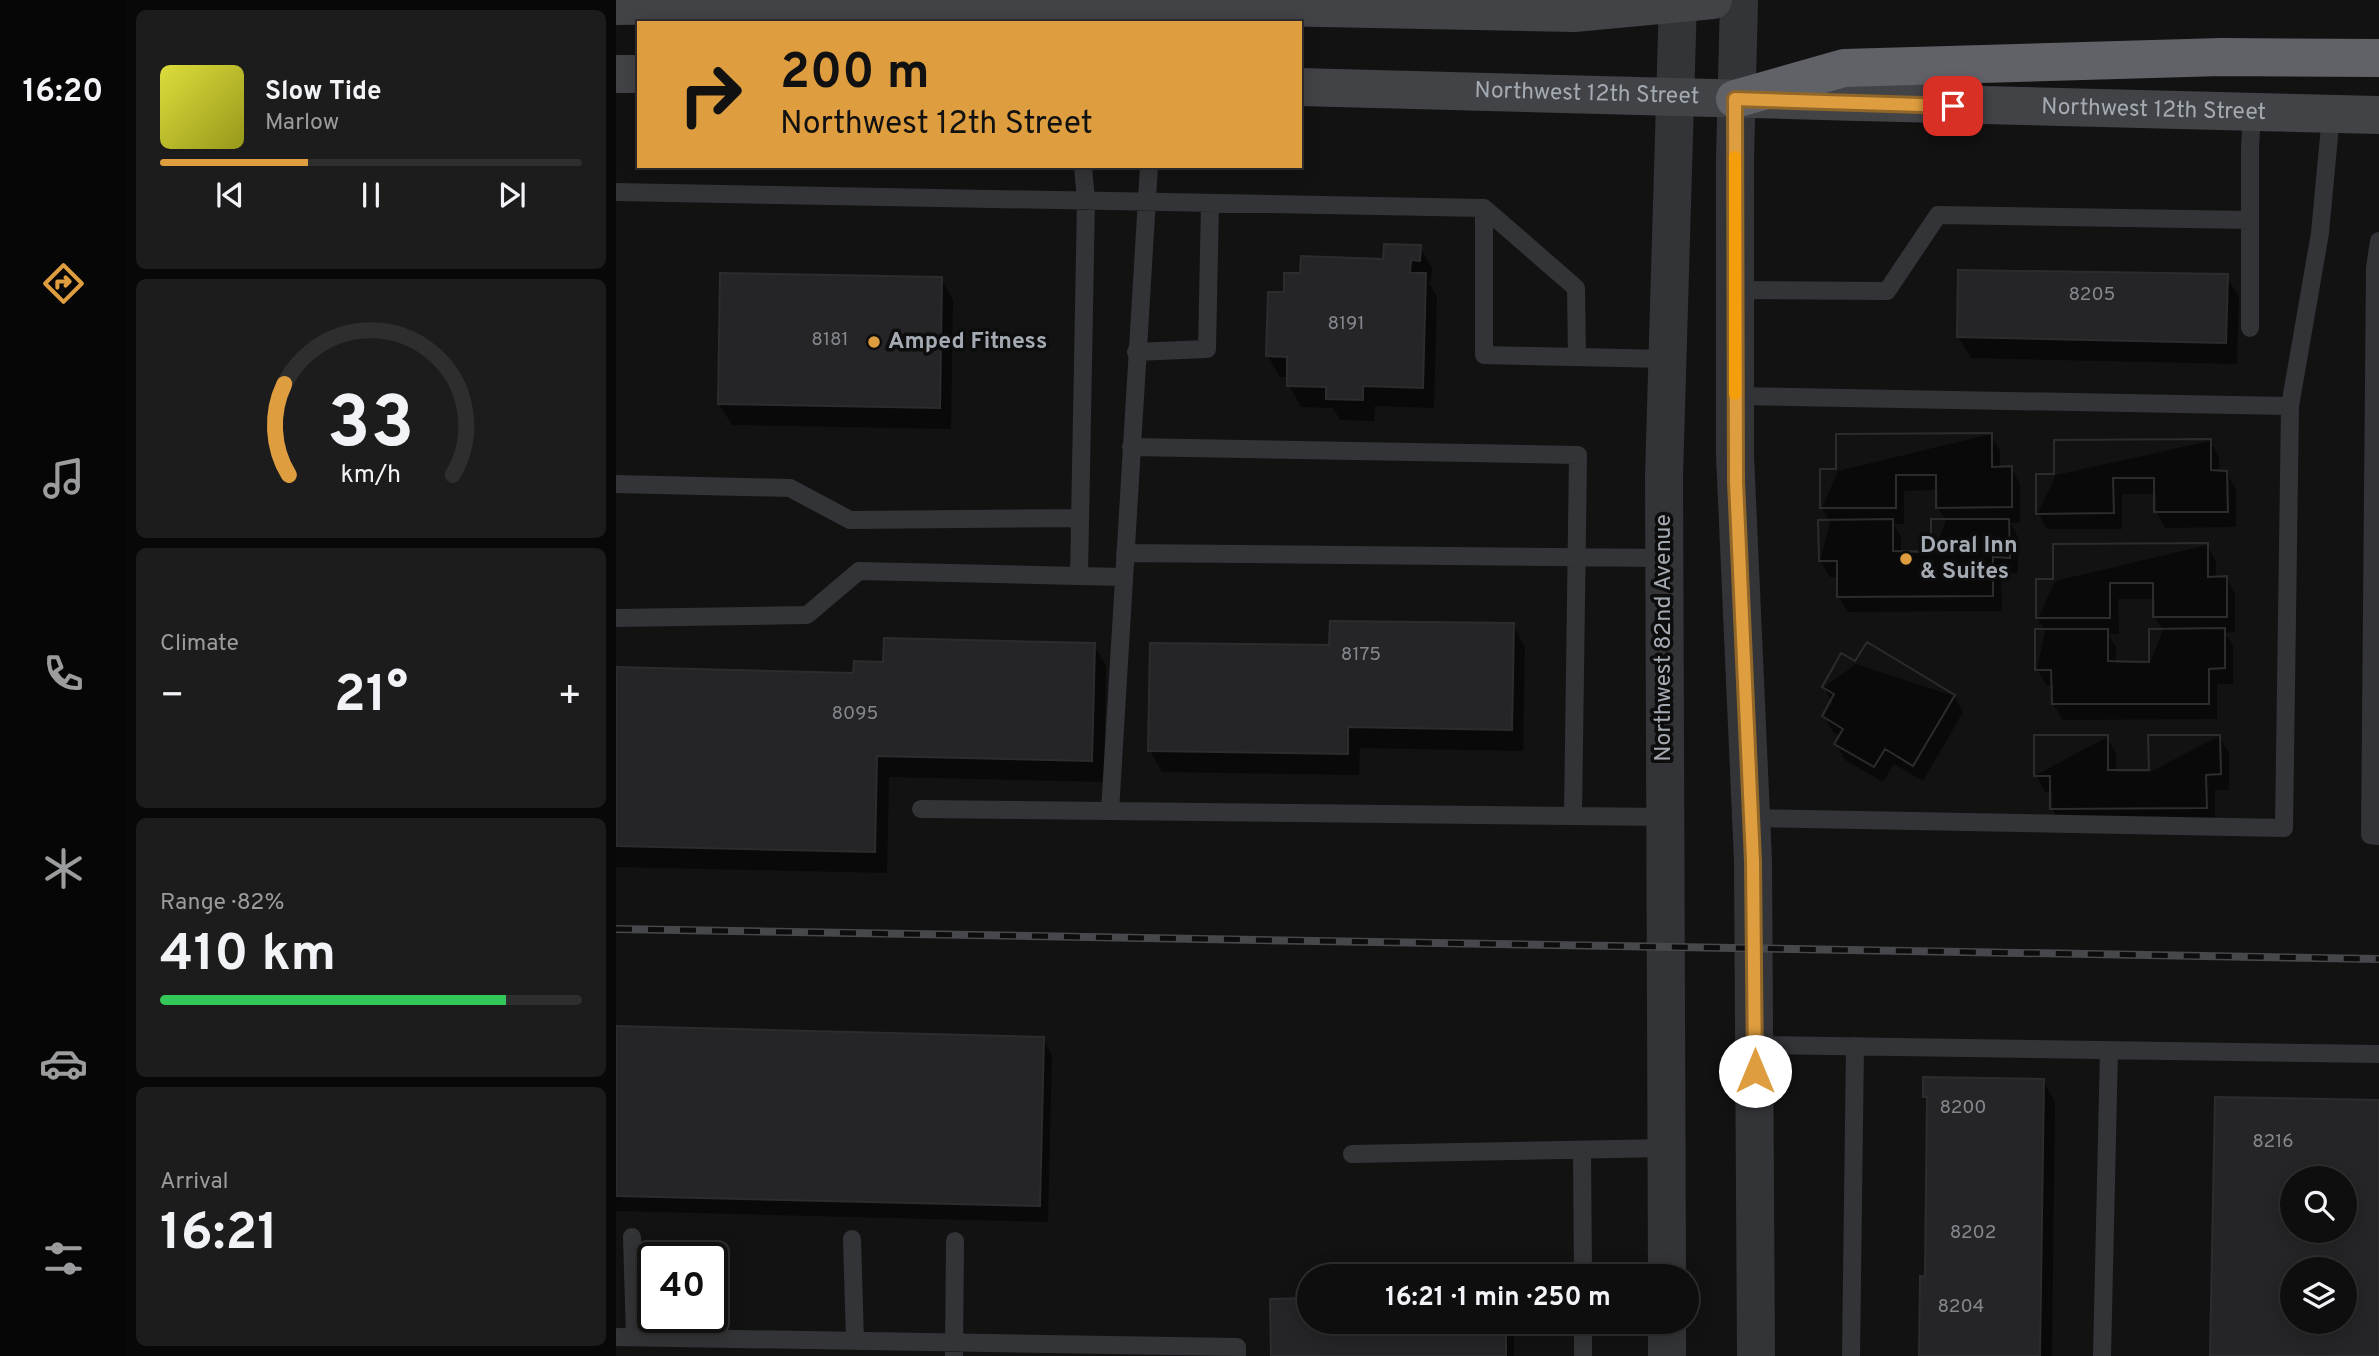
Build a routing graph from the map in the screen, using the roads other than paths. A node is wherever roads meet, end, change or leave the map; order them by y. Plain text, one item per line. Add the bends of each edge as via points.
1 (1739, 0) edge
2 (1690, 1) edge
3 (616, 6) edge
4 (2379, 58) edge
5 (616, 74) edge
6 (637, 74) edge
7 (1302, 87) edge
8 (1675, 98) junction
9 (1735, 99) junction
10 (2252, 114) junction
11 (2331, 115) junction
12 (2379, 115) edge
13 (1083, 168) edge
14 (1149, 168) edge
15 (616, 192) edge
16 (1086, 201) junction
17 (1145, 202) junction
18 (1210, 203) junction
19 (1484, 208) junction
20 (2250, 220) junction
21 (2379, 241) edge
22 (1735, 290) junction
23 (2250, 328) dead end
24 (1136, 352) junction
25 (1577, 357) junction
26 (1667, 359) junction
27 (1735, 396) junction
28 (2290, 406) junction
29 (1131, 447) junction
30 (616, 484) edge
31 (1080, 518) junction
32 (1125, 554) junction
33 (1578, 557) junction
34 (1664, 558) junction
35 (1079, 576) junction
36 (1123, 577) junction
37 (616, 618) edge
38 (2375, 744) edge
39 (921, 809) dead end
40 (1110, 811) junction
41 (1573, 816) junction
42 (1665, 817) junction
43 (1751, 818) junction
44 (2379, 836) edge
45 (1755, 1045) junction
46 (1855, 1046) junction
47 (2109, 1050) junction
48 (2379, 1054) edge
49 (1666, 1148) junction
50 (1582, 1150) junction
51 (1352, 1154) dead end
52 (632, 1237) dead end
53 (852, 1239) dead end
54 (956, 1241) dead end
55 (1583, 1264) edge
56 (1667, 1264) edge
57 (1583, 1334) edge
58 (1667, 1334) edge
59 (616, 1337) edge
60 (635, 1338) junction
61 (855, 1341) junction
62 (832, 1348) edge
63 (954, 1349) edge
64 (1237, 1356) edge
65 (1583, 1356) edge
66 (1667, 1356) edge
67 (1756, 1356) edge
68 (1851, 1356) edge
69 (2102, 1356) edge

1 - 9 street
2 - 3 main road via 1574,13 970,1
2 - 8 street, Northwest 82nd Avenue
4 - 9 highway via 2221,57 1844,68
5 - 6 main road
7 - 8 main road, Northwest 12th Street
8 - 9 main road, Northwest 12th Street
8 - 26 street, Northwest 82nd Avenue
9 - 10 main road, Northwest 12th Street
9 - 22 street
10 - 11 main road, Northwest 12th Street
10 - 20 lane
11 - 12 main road, Northwest 12th Street
11 - 28 lane via 2320,233
13 - 16 lane
14 - 17 lane
15 - 16 lane
16 - 17 lane
16 - 31 lane
17 - 18 lane
17 - 24 lane
18 - 19 lane
18 - 24 lane via 1207,349
19 - 25 lane via 1576,288
19 - 25 lane via 1484,355
20 - 22 lane via 1938,215 1887,291
20 - 23 lane
21 - 38 lane via 2375,268
22 - 27 street
24 - 29 lane
25 - 26 lane
26 - 34 street, Northwest 82nd Avenue
27 - 28 lane
27 - 43 street
28 - 43 lane via 2284,828
29 - 32 lane
29 - 33 lane via 1578,455
30 - 31 lane via 790,488 850,520
31 - 35 lane
32 - 33 lane
32 - 36 lane
33 - 34 lane
33 - 41 lane
34 - 42 street, Northwest 82nd Avenue
35 - 36 lane
35 - 37 lane via 859,571 807,615
36 - 40 lane
38 - 44 lane via 2370,835
39 - 40 lane
40 - 41 lane
41 - 42 lane
42 - 49 street, Northwest 82nd Avenue
43 - 45 street
45 - 46 lane
45 - 67 street
46 - 47 lane
46 - 68 lane
47 - 48 lane
47 - 69 lane
49 - 50 lane
49 - 56 street, Northwest 82nd Avenue
50 - 51 lane
50 - 55 lane
52 - 60 lane
53 - 61 lane
54 - 63 lane
57 - 65 lane
58 - 66 street
59 - 60 lane
60 - 62 lane
61 - 62 lane
61 - 63 lane
63 - 64 lane via 1237,1347

